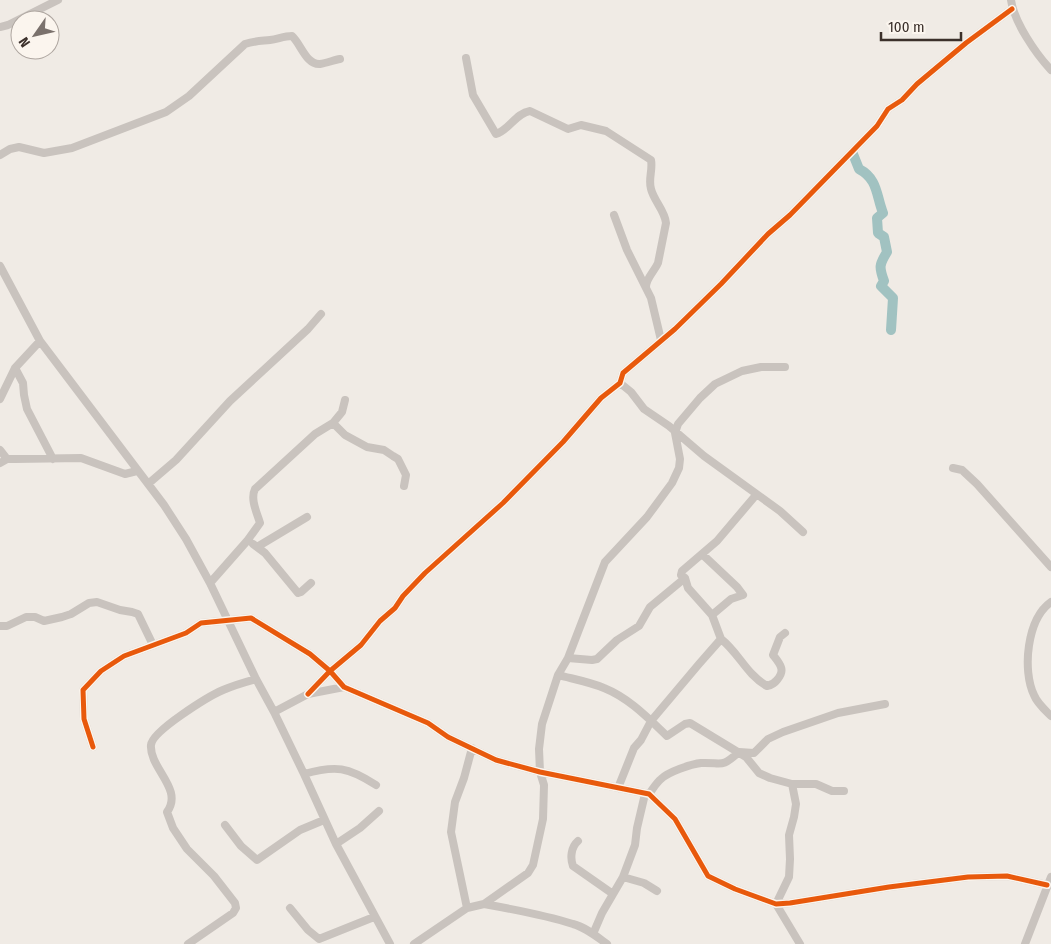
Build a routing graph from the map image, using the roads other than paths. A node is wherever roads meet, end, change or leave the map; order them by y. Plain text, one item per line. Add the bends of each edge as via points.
1 (58, 0) edge
2 (1011, 0) edge
3 (1012, 9) junction
4 (0, 27) edge
5 (340, 58) dead end
6 (466, 58) dead end
7 (1051, 70) edge
8 (0, 154) edge
9 (614, 215) dead end
10 (0, 266) edge
11 (3, 282) edge
12 (646, 287) junction
13 (321, 314) dead end
14 (661, 340) junction
15 (40, 341) junction
16 (785, 367) dead end
17 (15, 368) junction
18 (620, 383) junction
19 (0, 399) edge
20 (345, 400) dead end
21 (333, 423) junction
22 (675, 433) junction
23 (0, 450) edge
24 (53, 459) junction
25 (3, 461) edge
26 (953, 468) dead end
27 (137, 471) junction
28 (148, 484) junction
29 (404, 486) dead end
30 (756, 495) junction
31 (307, 517) dead end
32 (803, 532) dead end
33 (247, 541) junction
34 (257, 547) junction
35 (702, 554) junction
36 (1051, 567) edge
37 (685, 578) junction
38 (210, 583) junction
39 (311, 583) dead end
40 (1051, 602) edge
41 (712, 615) junction
42 (227, 620) junction
43 (0, 626) edge
44 (785, 633) dead end
45 (721, 640) junction
46 (154, 645) junction
47 (568, 658) junction
48 (330, 671) junction
49 (558, 675) junction
50 (256, 679) junction
51 (344, 687) junction
52 (308, 694) junction
53 (886, 704) dead end
54 (1048, 708) edge
55 (274, 712) junction
56 (1051, 716) edge
57 (651, 721) junction
58 (93, 747) dead end
59 (472, 748) junction
60 (739, 752) junction
61 (540, 772) junction
62 (304, 774) junction
63 (792, 784) junction
64 (376, 785) dead end
65 (618, 788) junction
66 (844, 791) dead end
67 (647, 794) junction
68 (379, 811) dead end
69 (324, 820) junction
70 (225, 825) dead end
71 (578, 841) dead end
72 (336, 844) junction
73 (623, 877) junction
74 (1049, 881) edge
75 (657, 891) dead end
76 (613, 894) junction
77 (484, 904) junction
78 (776, 904) junction
79 (290, 908) dead end
80 (467, 908) junction
81 (374, 917) junction
82 (593, 934) junction
83 (188, 944) edge
84 (390, 944) edge
85 (414, 944) edge
86 (607, 944) edge
87 (800, 944) edge
88 (1025, 944) edge

1 - 4 street
2 - 3 street
3 - 7 street
3 - 14 street via 888,109 790,215
5 - 8 street via 318,64 313,62 292,36 254,41 245,44 189,96 166,112 72,148 44,153 19,147
6 - 12 street via 473,95 496,134 530,111 568,129 581,124 606,131 651,160 651,192 666,223 658,263 646,281
9 - 12 street
10 - 11 street
11 - 15 street
12 - 14 street
13 - 28 street via 230,401 176,460
14 - 18 street via 623,373
15 - 17 street
15 - 27 street
16 - 22 street via 742,371 715,384 678,424
17 - 19 street
17 - 24 street via 23,383 27,409
18 - 22 street via 644,409
18 - 48 street via 601,398 563,442 502,503 425,573 361,645
20 - 21 street via 342,412
21 - 29 street via 345,435 398,459 406,475
21 - 33 street via 315,434 255,489 252,494 260,523
22 - 30 street
22 - 47 street via 680,459 672,483 647,517 605,562
23 - 25 street
24 - 25 street
24 - 27 street via 81,458 125,474
26 - 36 street via 962,470 977,484
27 - 28 street
28 - 38 street via 186,539
30 - 32 street
30 - 35 street
31 - 34 street
33 - 34 street
33 - 38 street
34 - 39 street via 298,593
35 - 37 street via 682,571
35 - 41 street via 737,586 742,595 731,599
37 - 41 street via 688,588
37 - 47 street via 650,607 639,626 616,640 597,659
38 - 42 street
40 - 54 street via 1039,616 1032,632 1028,673 1034,695
41 - 45 street
42 - 46 street via 201,623 186,633
42 - 48 street via 251,618 310,654
42 - 50 street
43 - 46 street via 26,617 44,621 62,617 97,602 138,614
44 - 45 street via 773,654 782,674 766,686 748,671 731,646
45 - 57 street
46 - 58 street via 124,656 84,687 84,718
47 - 49 street
48 - 51 street
48 - 52 street
49 - 57 street via 603,687 632,703
49 - 61 street via 542,724
50 - 55 street
50 - 83 street via 223,690 189,709 151,745 172,794 172,806 167,812 173,828 187,849 230,894 236,908
51 - 52 street
51 - 59 street via 428,723
52 - 55 street
53 - 60 street via 838,714 783,732 768,739 754,753
54 - 56 street
55 - 62 street
57 - 60 street via 668,737 674,730 690,723
57 - 65 street via 634,748
59 - 61 street via 508,764
59 - 80 street via 455,802 451,832
60 - 63 street via 759,773
60 - 67 street via 722,765 700,763 668,774
61 - 65 street
61 - 77 street via 544,784 543,819 533,865 528,873
62 - 64 street via 324,768 339,768 354,772
62 - 69 street
63 - 66 street via 816,784 832,791
63 - 78 street via 796,804 789,835 789,877
65 - 67 street
67 - 73 street via 635,845
67 - 78 street via 675,819 708,876
68 - 72 street
69 - 70 street via 294,833 257,860 240,846
69 - 72 street
71 - 76 street via 571,855 573,866
72 - 81 street
73 - 75 street
73 - 76 street
74 - 78 street via 1007,876 968,877
74 - 88 street
76 - 82 street
77 - 80 street
77 - 82 street via 574,924
78 - 87 street
79 - 81 street via 318,938
80 - 85 street
81 - 84 street
82 - 86 street

